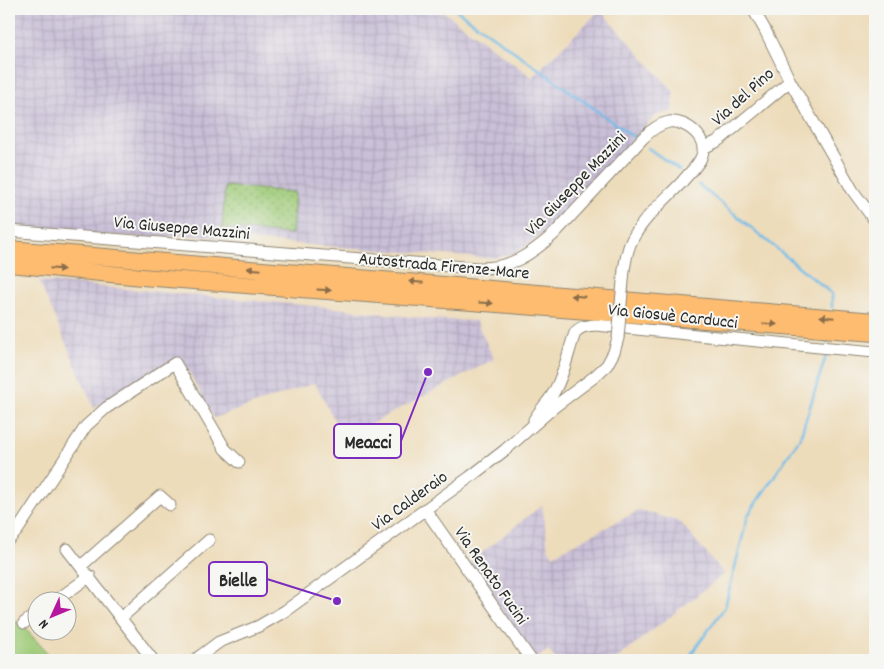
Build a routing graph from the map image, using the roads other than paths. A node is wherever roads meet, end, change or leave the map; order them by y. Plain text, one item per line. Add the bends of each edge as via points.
1 (753, 9) edge
2 (790, 81) junction
3 (703, 148) junction
4 (875, 221) edge
5 (9, 231) edge
6 (9, 249) edge
7 (9, 264) edge
8 (875, 321) edge
9 (875, 333) edge
10 (875, 352) edge
11 (530, 428) junction
12 (239, 462) dead end
13 (170, 505) dead end
14 (425, 509) junction
15 (9, 539) edge
16 (209, 540) dead end
17 (68, 549) dead end
18 (81, 566) junction
19 (90, 576) junction
20 (68, 592) edge
21 (121, 618) junction
22 (28, 620) edge
23 (24, 623) dead end
24 (154, 660) edge
25 (194, 660) edge
26 (531, 660) edge

1 - 2 street, Via del Pino
2 - 3 street, Via del Pino via 724,138
2 - 4 street via 853,191
3 - 5 street, Via Giuseppe Mazzini via 689,126 676,122 658,126 554,234 522,258 487,268
3 - 11 street, Via Calderaio, bridge via 698,164 650,215 632,240 624,270 618,338 607,365
8 -> 6 highway, Autostrada Firenze-Mare
7 -> 9 highway, Autostrada Firenze-Mare
10 - 11 street, Via Giosuè Carducci via 596,325 583,327 575,333 554,392
11 - 14 street, Via Calderaio via 470,478
12 - 15 street via 225,449 175,363 106,408 86,426
13 - 18 street via 160,496
14 - 25 street, Via Calderaio via 285,611 260,626 219,642
14 - 26 street, Via Renato Fucini
16 - 21 street
17 - 18 street
18 - 19 street
19 - 20 street
19 - 21 street
21 - 24 street
22 - 23 street

